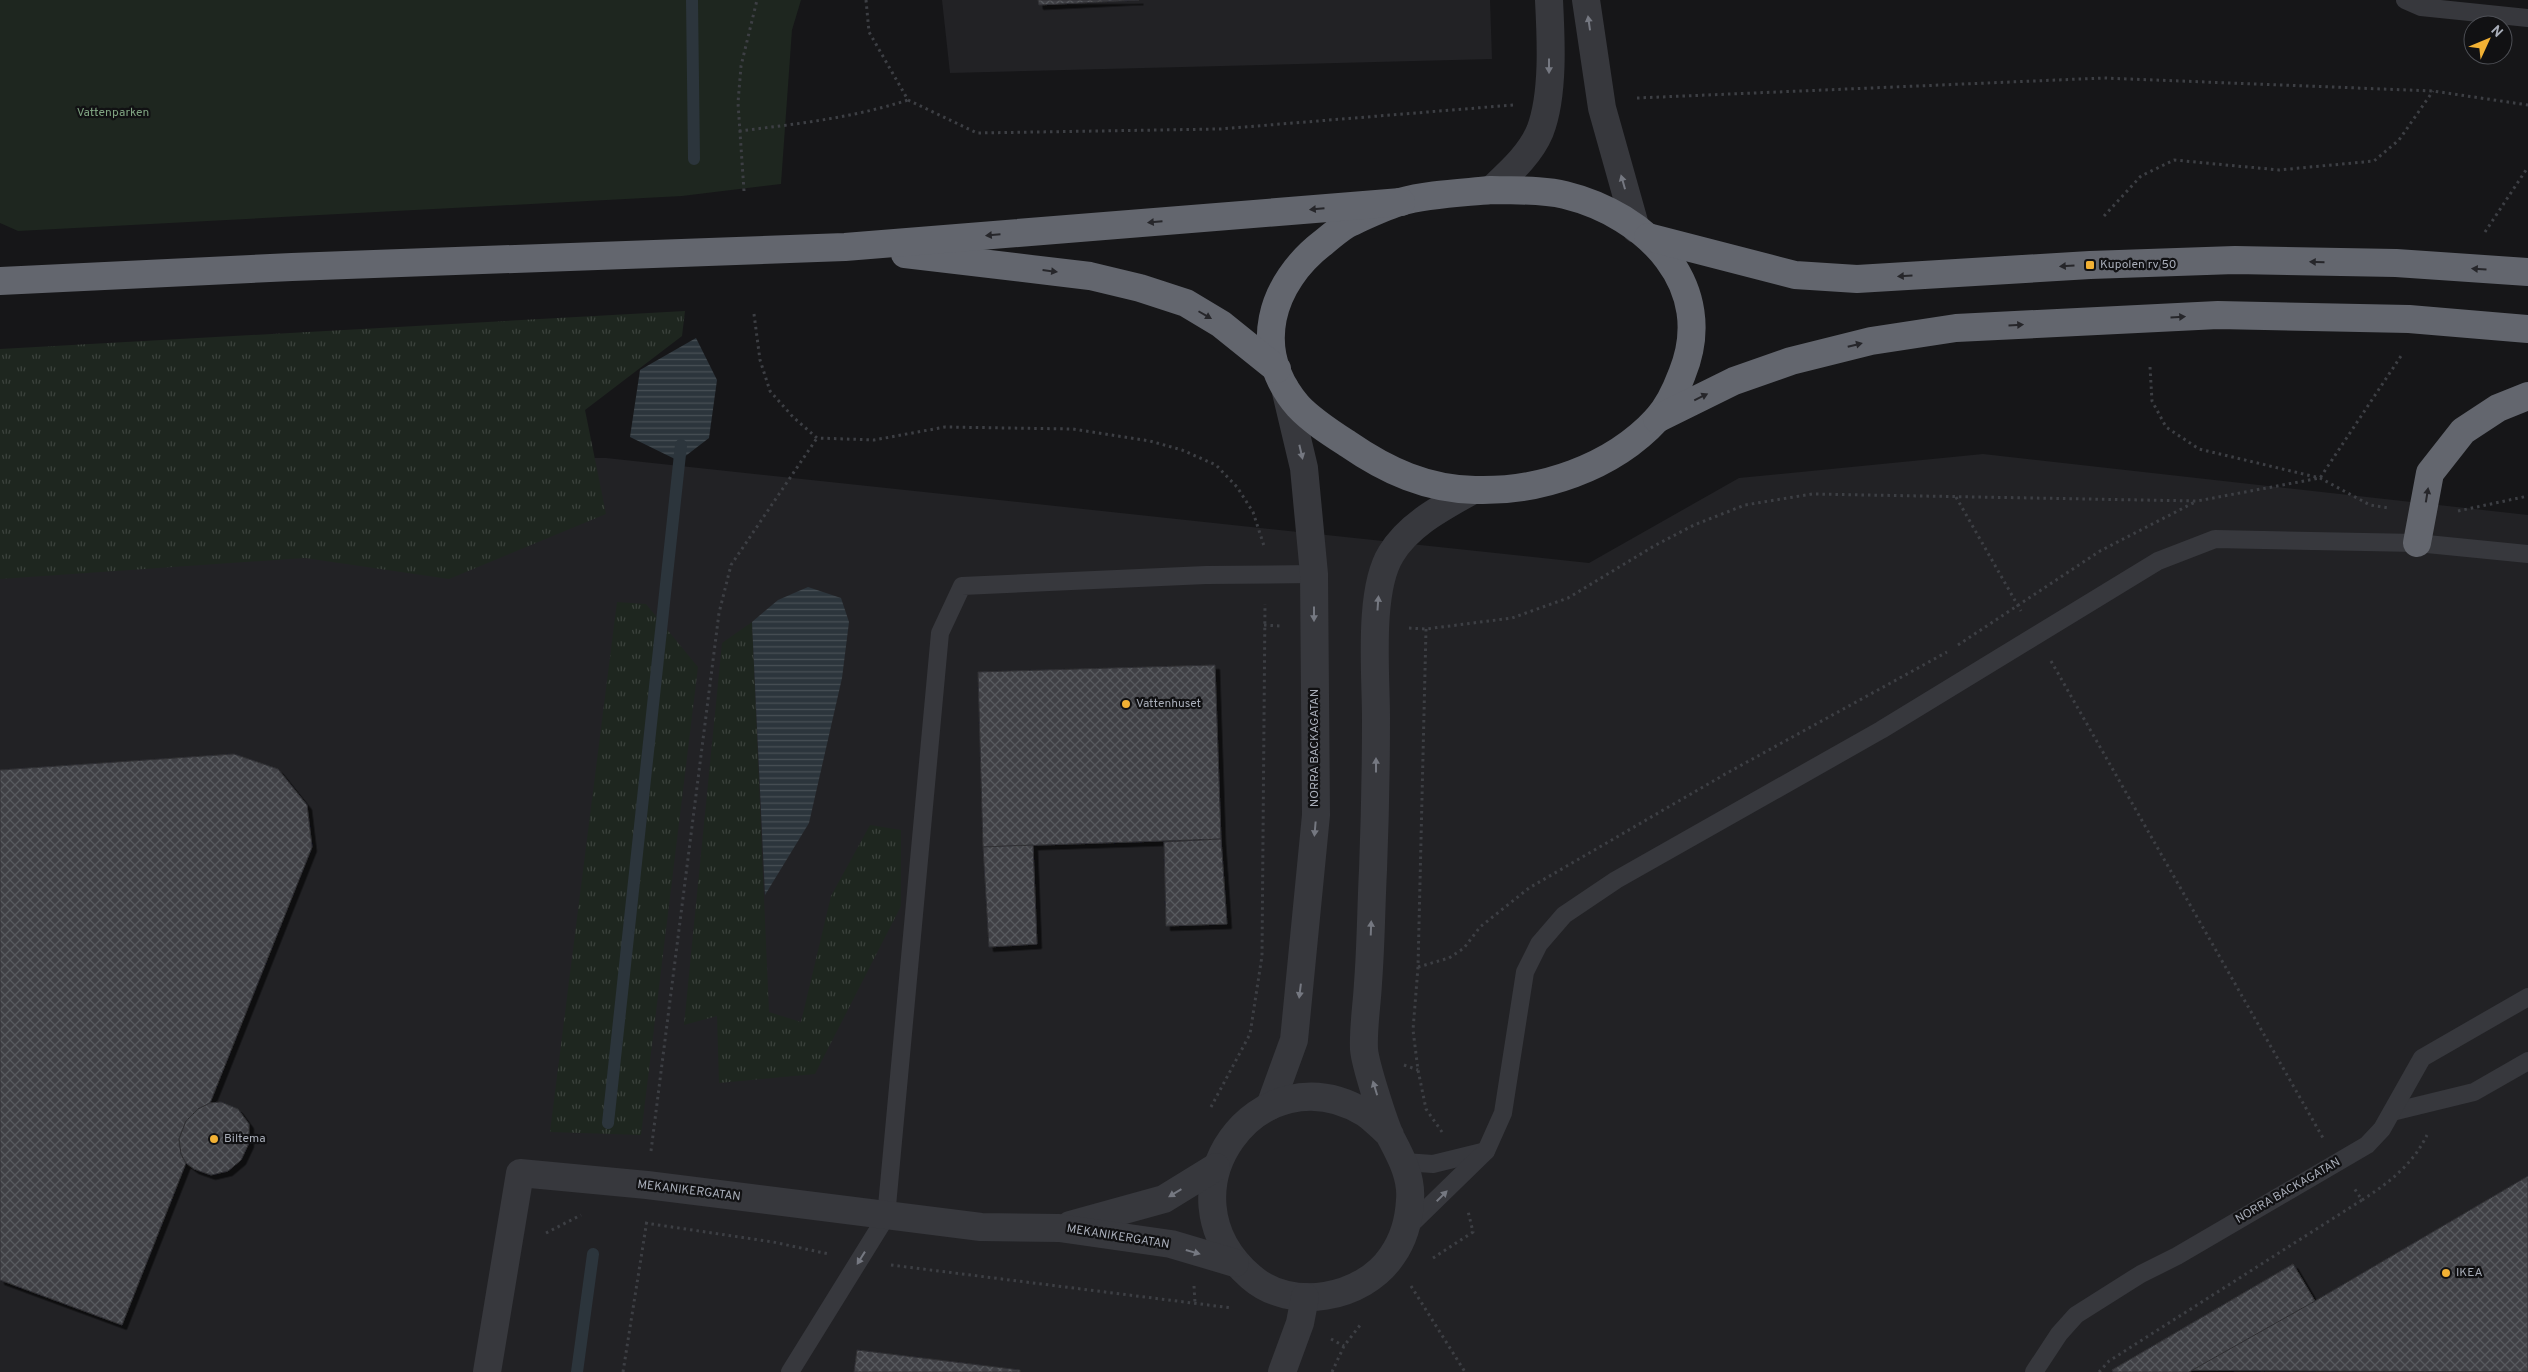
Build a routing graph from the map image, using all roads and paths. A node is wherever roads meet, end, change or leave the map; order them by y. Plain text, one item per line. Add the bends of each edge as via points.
1 (757, 0) edge
2 (866, 0) edge
3 (1549, 0) edge
4 (1586, 0) edge
5 (2405, 0) edge
6 (2528, 18) edge
7 (2432, 91) junction
8 (1636, 98) dead end
9 (908, 100) junction
10 (1518, 104) dead end
11 (2528, 105) edge
12 (740, 131) junction
13 (2528, 167) edge
14 (1491, 190) junction
15 (744, 191) dead end
16 (1401, 202) junction
17 (2104, 216) dead end
18 (2485, 232) dead end
19 (1641, 233) junction
20 (845, 247) junction
21 (2528, 272) edge
22 (0, 281) edge
23 (754, 314) dead end
24 (2528, 330) edge
25 (2403, 353) dead end
26 (2150, 367) dead end
27 (1281, 378) junction
28 (2528, 396) edge
29 (1658, 419) junction
30 (817, 438) junction
31 (2320, 478) junction
32 (1473, 490) junction
33 (1956, 497) junction
34 (2197, 501) junction
35 (2417, 542) junction
36 (2528, 554) edge
37 (1268, 574) junction
38 (1314, 574) junction
39 (2017, 604) junction
40 (1264, 625) junction
41 (1376, 627) junction
42 (1314, 628) junction
43 (1426, 629) junction
44 (2036, 637) junction
45 (1418, 967) junction
46 (2528, 997) edge
47 (2528, 1061) edge
48 (1270, 1106) junction
49 (1208, 1112) dead end
50 (2392, 1112) junction
51 (1390, 1135) junction
52 (1486, 1151) junction
53 (1452, 1158) junction
54 (1404, 1162) junction
55 (2336, 1162) junction
56 (1216, 1167) junction
57 (1458, 1179) junction
58 (646, 1185) junction
59 (886, 1217) junction
60 (1059, 1228) junction
61 (1406, 1229) junction
62 (1190, 1252) junction
63 (1428, 1262) dead end
64 (1235, 1263) junction
65 (1410, 1284) dead end
66 (1306, 1297) junction
67 (1195, 1304) dead end
68 (1365, 1319) dead end
69 (488, 1372) edge
70 (623, 1372) edge
71 (790, 1372) edge
72 (1282, 1372) edge
73 (1332, 1372) edge
74 (1465, 1372) edge
75 (2034, 1372) edge
76 (2099, 1372) edge

1 - 12 path via 741,66
2 - 9 path via 869,32
3 -> 14 street via 1549,78 1540,132 1522,160
19 -> 4 street via 1602,108
5 - 6 lane via 2421,7
7 - 8 path via 2104,78
7 - 11 path
7 - 17 path via 2399,140 2374,161 2279,170 2174,160 2141,176
9 - 10 path via 977,133 1220,129
9 - 12 path via 825,121
12 - 15 path
13 - 18 path
14 - 16 highway
14 - 19 highway via 1564,195 1601,207
16 -> 20 highway
16 - 27 highway via 1349,223 1308,254 1294,269 1275,307 1272,327 1272,348
21 -> 19 highway via 2396,263 2235,260 1857,279 1795,275
19 - 29 highway via 1663,251 1676,268 1686,287 1691,307 1690,350 1674,393
20 - 22 highway
20 -> 27 highway via 1090,276 1140,288 1186,304 1221,324
23 - 30 path via 760,360 770,391
29 -> 24 highway via 1734,381 1791,361 1871,341 1956,328 2218,315 2409,319
25 - 31 path
26 - 31 path via 2152,401 2166,427 2200,449
27 - 32 highway via 1298,405 1313,420 1373,461 1404,477
27 -> 38 street, NORRA BACKAGATAN via 1304,468
35 -> 28 highway via 2430,473 2463,431 2498,408
29 - 32 highway via 1612,454 1583,469 1543,483
30 - 37 path via 874,440 945,427 1073,429 1150,440 1216,465 1237,487 1253,512 1263,542
30 - 58 path via 731,566 718,614
31 - 34 path
41 -> 32 street via 1379,581 1390,555 1408,532
33 - 34 path
33 - 39 path
33 - 43 path via 1812,494 1744,505 1694,524 1568,598 1512,618
34 - 39 path via 2100,551
35 - 36 lane
35 - 44 lane via 2215,539 2158,561
37 - 38 lane
37 - 40 path
37 - 59 lane via 962,586 940,633
38 -> 42 street, NORRA BACKAGATAN
39 - 44 path
39 - 45 path via 1954,648 1726,773 1529,888 1480,927 1464,948 1450,958
40 - 42 path
40 - 49 path via 1262,956 1250,1034
41 - 43 path
51 -> 41 street via 1364,1051 1376,810
42 -> 48 street, NORRA BACKAGATAN via 1316,815 1302,973 1294,1040
43 - 45 path
44 - 52 lane via 1881,730 1616,880 1564,915 1539,944 1525,972 1503,1113
44 - 55 path
45 - 53 path via 1413,1030 1418,1070 1426,1109 1444,1135
46 - 50 lane, NORRA BACKAGATAN via 2422,1058
47 - 50 lane via 2474,1092
48 - 51 street via 1302,1098 1335,1100 1365,1113
48 - 56 street via 1246,1121 1228,1142
50 - 55 lane, NORRA BACKAGATAN via 2367,1145
51 - 54 street
52 - 53 lane
52 - 57 lane
53 - 54 lane via 1433,1164
54 - 61 street via 1411,1196
55 - 75 lane, NORRA BACKAGATAN via 2076,1315
55 - 76 path via 2362,1200 2109,1361
56 -> 60 street, MEKANIKERGATAN via 1164,1199
56 - 64 street via 1211,1200 1214,1217 1218,1234
61 -> 57 lane
57 - 63 path via 1472,1232
58 - 59 street, MEKANIKERGATAN
58 - 69 street, MEKANIKERGATAN via 520,1173
58 - 70 path via 647,1223
59 - 60 street, MEKANIKERGATAN via 981,1227
59 -> 71 lane
60 - 62 street, MEKANIKERGATAN via 1171,1244
61 - 66 street via 1391,1258 1367,1280 1338,1294
62 -> 64 street, MEKANIKERGATAN
62 - 67 path
64 - 66 street via 1255,1281 1279,1292
65 - 74 path
66 - 72 street
68 - 73 path via 1344,1346

